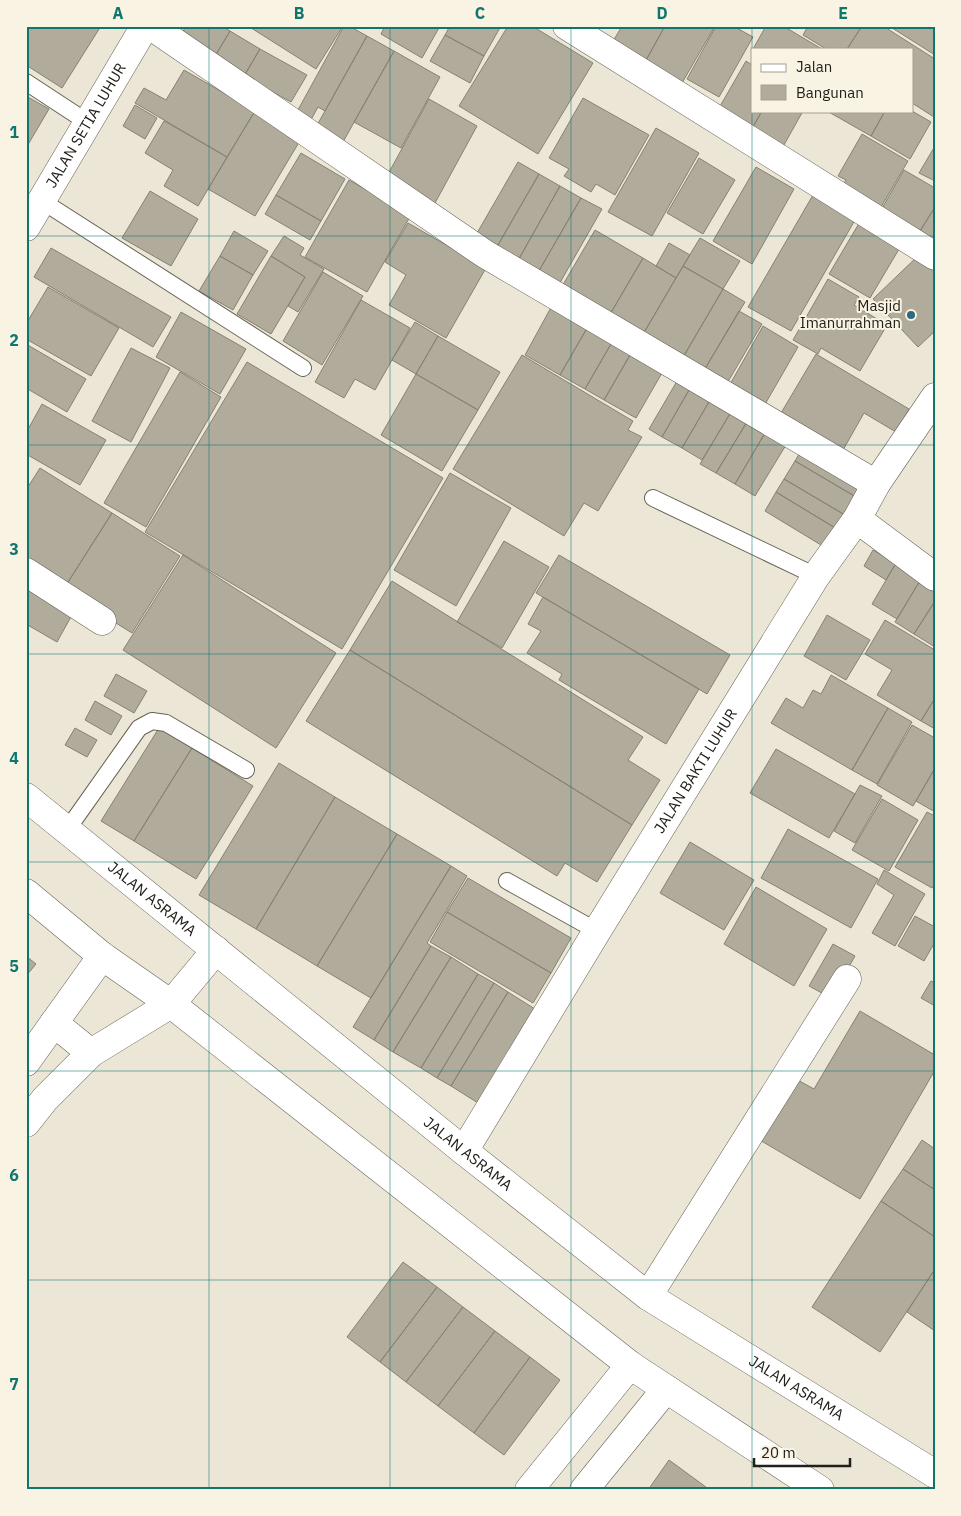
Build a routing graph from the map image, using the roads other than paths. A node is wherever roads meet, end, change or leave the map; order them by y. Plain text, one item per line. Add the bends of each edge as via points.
1 (145, 26) edge
2 (151, 26) edge
3 (567, 26) edge
4 (26, 82) edge
5 (87, 122) junction
6 (42, 201) junction
7 (26, 227) edge
8 (935, 256) edge
9 (303, 368) dead end
10 (935, 397) edge
11 (876, 484) junction
12 (653, 498) dead end
13 (857, 520) junction
14 (26, 572) edge
15 (816, 576) junction
16 (935, 577) edge
17 (102, 621) dead end
18 (246, 770) dead end
19 (26, 797) edge
20 (67, 830) junction
21 (507, 881) dead end
22 (26, 893) edge
23 (596, 931) junction
24 (216, 950) junction
25 (102, 956) junction
26 (847, 979) dead end
27 (171, 1004) junction
28 (54, 1023) junction
29 (91, 1052) junction
30 (26, 1062) edge
31 (26, 1123) edge
32 (464, 1152) junction
33 (648, 1296) junction
34 (630, 1365) junction
35 (666, 1390) junction
36 (935, 1474) edge
37 (529, 1490) edge
38 (584, 1490) edge
39 (820, 1490) edge

1 - 5 main road, JALAN SETIA LUHUR
2 - 11 main road via 485,254
3 - 8 main road
4 - 5 lane
5 - 6 main road, JALAN SETIA LUHUR
6 - 7 main road, JALAN SETIA LUHUR
6 - 9 lane
10 - 11 main road, JALAN BAKTI LUHUR
11 - 13 main road, JALAN BAKTI LUHUR
12 - 15 lane
13 - 15 main road, JALAN BAKTI LUHUR
13 - 16 main road
14 - 17 main road
15 - 23 main road, JALAN BAKTI LUHUR
18 - 20 lane via 166,723 152,721 139,728
19 - 20 main road, JALAN ASRAMA
20 - 24 main road, JALAN ASRAMA
21 - 23 lane
22 - 25 main road
23 - 32 main road, JALAN BAKTI LUHUR
24 - 27 main road
24 - 32 main road, JALAN ASRAMA
25 - 27 main road
25 - 28 main road
26 - 33 main road
27 - 29 main road
27 - 34 main road
28 - 29 main road
28 - 30 main road
29 - 31 main road
32 - 33 main road, JALAN ASRAMA
33 - 36 main road, JALAN ASRAMA
34 - 35 main road
34 - 37 main road
35 - 38 main road
35 - 39 main road

